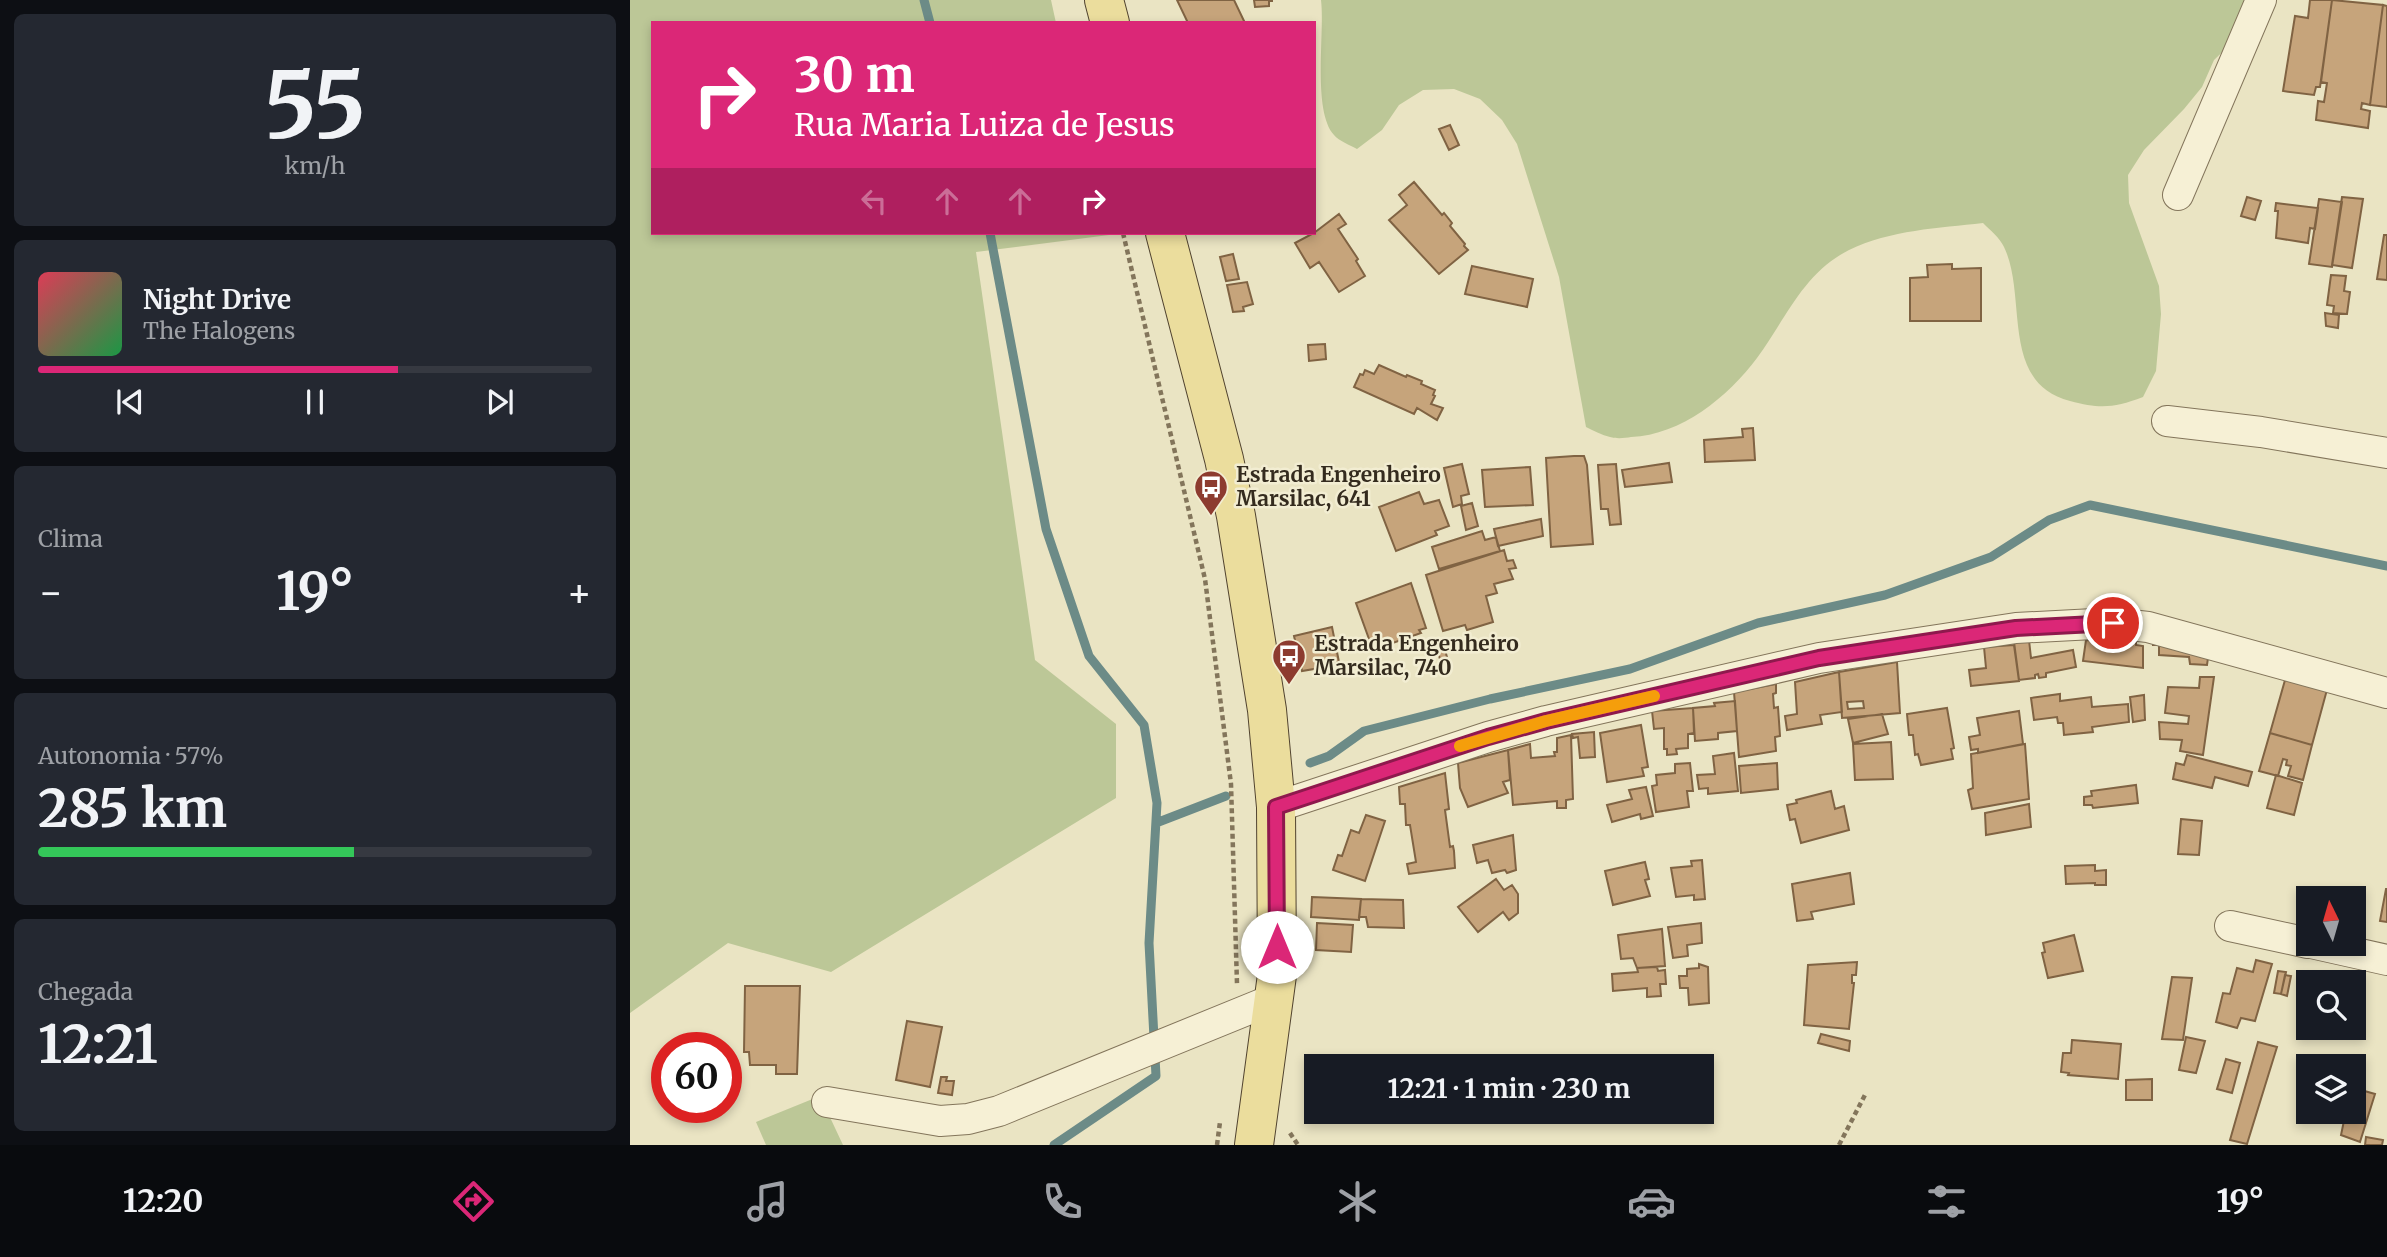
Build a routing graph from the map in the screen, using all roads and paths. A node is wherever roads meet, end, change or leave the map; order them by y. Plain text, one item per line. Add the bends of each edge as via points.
1 (1104, 0) edge
2 (2261, 0) edge
3 (1109, 21) edge
4 (2178, 195) dead end
5 (1123, 235) edge
6 (1166, 235) edge
7 (2167, 421) dead end
8 (2387, 453) edge
9 (2387, 693) edge
10 (1276, 807) junction
11 (2230, 926) dead end
12 (2296, 940) edge
13 (2366, 955) edge
14 (2387, 960) edge
15 (1274, 999) junction
16 (1234, 1015) junction
17 (1866, 1093) dead end
18 (827, 1102) dead end
19 (1221, 1118) dead end
20 (1217, 1145) edge
21 (1254, 1145) edge
22 (1839, 1145) edge

1 - 3 main road
2 - 4 street
5 - 16 path via 1205,579 1231,784 1238,979
6 - 10 main road via 1236,516 1267,710
7 - 8 street
9 - 10 street via 2148,627 2113,623 2016,628 1819,658 1546,721
10 - 15 main road
11 - 12 street
13 - 14 street
15 - 16 street
15 - 21 main road
16 - 18 street via 999,1111 968,1119 940,1121
17 - 22 path
19 - 20 path

